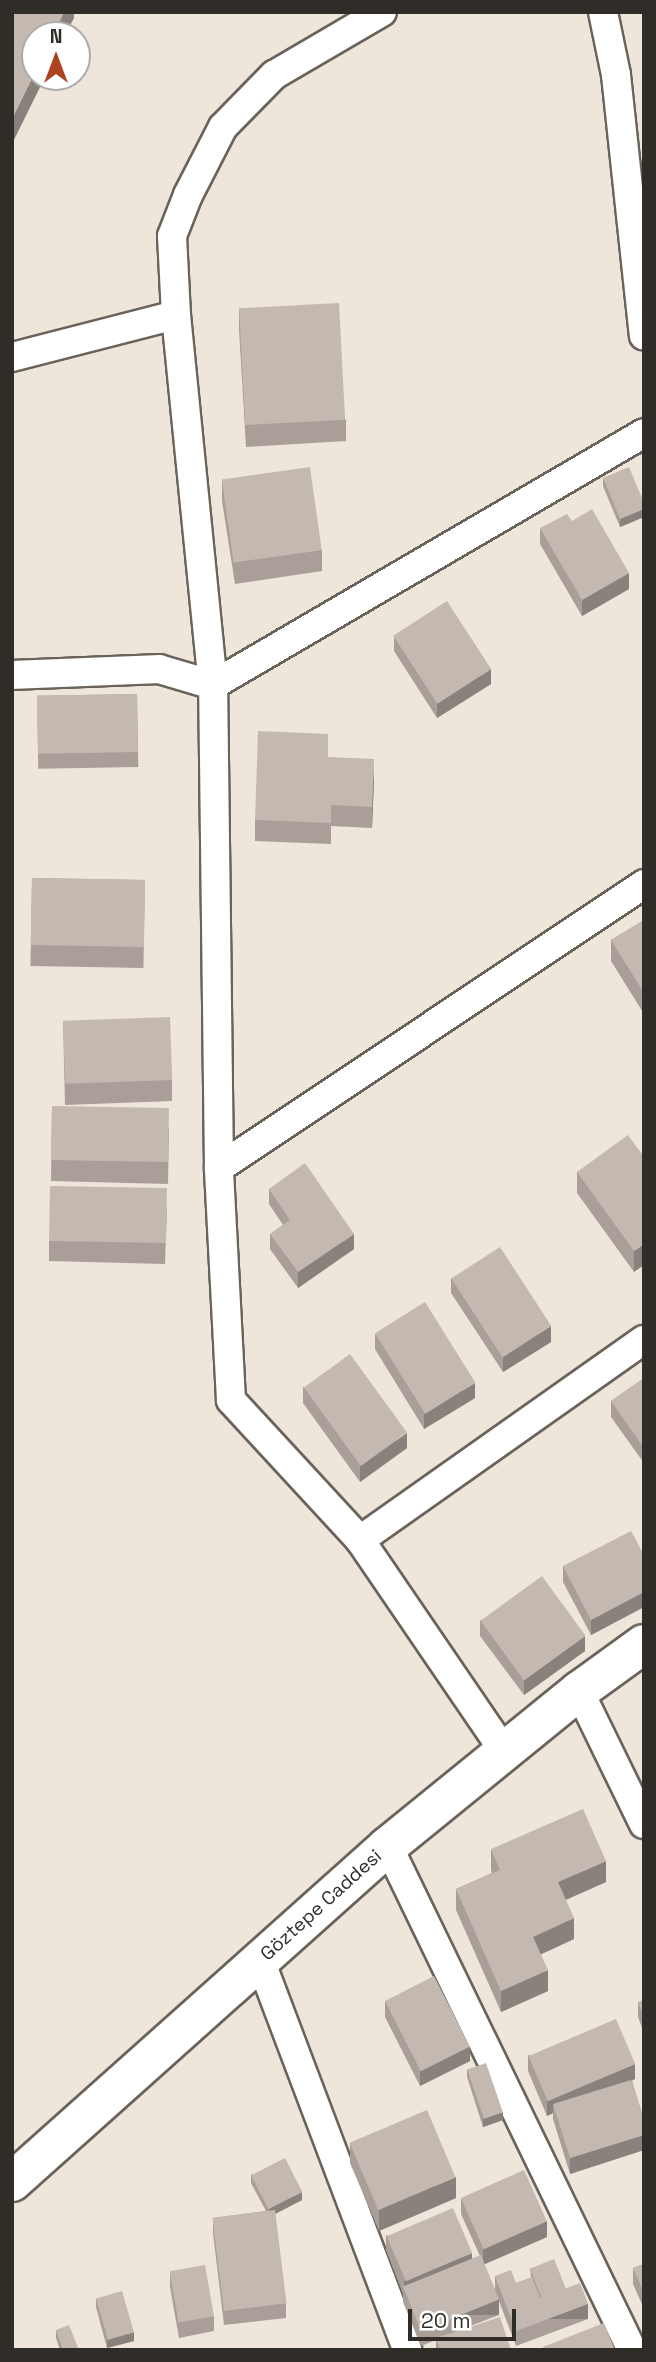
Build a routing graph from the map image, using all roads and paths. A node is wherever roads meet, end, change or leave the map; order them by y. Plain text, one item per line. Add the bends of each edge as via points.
1 (382, 12) edge
2 (603, 12) edge
3 (176, 315) junction
4 (644, 336) edge
5 (12, 357) edge
6 (644, 433) edge
7 (12, 675) edge
8 (212, 685) junction
9 (644, 884) edge
10 (219, 1168) junction
11 (644, 1340) edge
12 (360, 1540) junction
13 (644, 1644) edge
14 (579, 1691) junction
15 (504, 1751) junction
16 (644, 1824) edge
17 (388, 1846) junction
18 (260, 1960) junction
19 (12, 2182) edge
20 (407, 2350) edge
21 (632, 2350) edge

1 - 3 street via 274,75 223,127 172,236
2 - 4 street via 616,75
3 - 5 street
3 - 8 street
6 - 8 street
7 - 8 street via 159,669
8 - 10 street
9 - 10 street
10 - 12 street via 231,1400
11 - 12 street
12 - 15 street
13 - 14 street, Göztepe Caddesi
14 - 15 street, Göztepe Caddesi
14 - 16 street
15 - 17 street, Göztepe Caddesi
17 - 18 street, Göztepe Caddesi
17 - 21 street
18 - 19 street, Göztepe Caddesi
18 - 20 street

